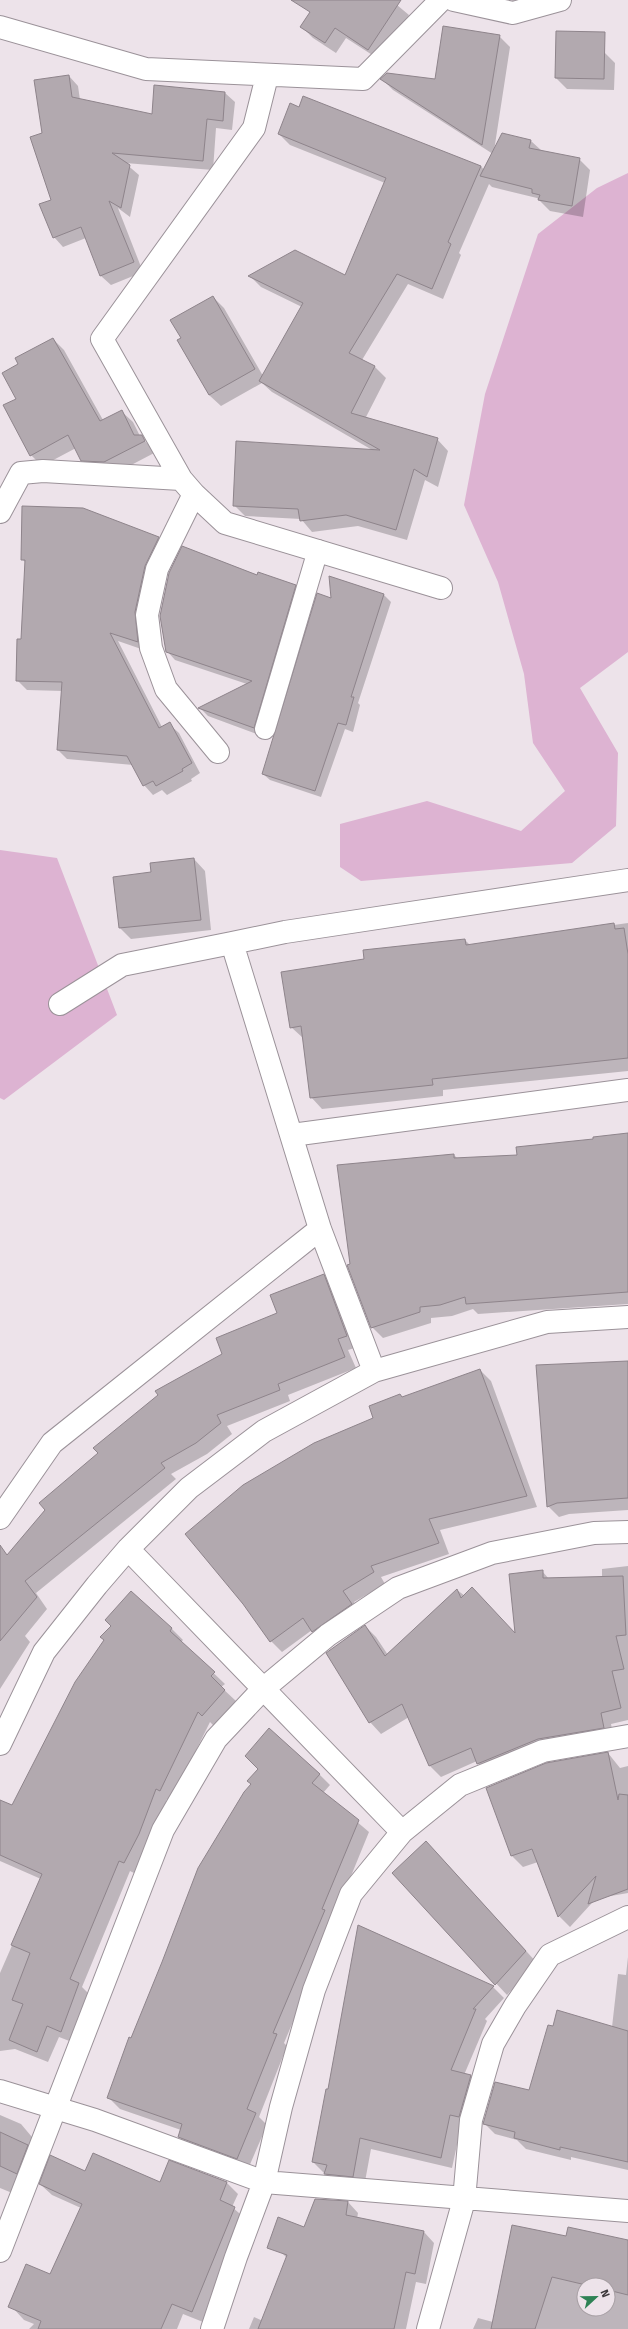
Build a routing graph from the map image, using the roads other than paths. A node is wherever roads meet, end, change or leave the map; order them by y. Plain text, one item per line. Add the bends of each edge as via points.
1 (441, 0) edge
2 (454, 0) edge
3 (560, 0) edge
4 (0, 27) edge
5 (267, 76) junction
6 (188, 486) junction
7 (0, 512) edge
8 (318, 550) junction
9 (441, 588) dead end
10 (265, 729) dead end
11 (218, 752) dead end
12 (628, 880) edge
13 (232, 943) junction
14 (60, 1004) dead end
15 (628, 1090) edge
16 (292, 1135) junction
17 (320, 1229) junction
18 (628, 1318) edge
19 (374, 1371) junction
20 (0, 1518) edge
21 (628, 1532) edge
22 (128, 1549) junction
23 (263, 1689) junction
24 (628, 1736) edge
25 (0, 1744) edge
26 (402, 1832) junction
27 (628, 1917) edge
28 (0, 2090) edge
29 (57, 2108) junction
30 (264, 2182) junction
31 (464, 2200) junction
32 (628, 2211) edge
33 (0, 2251) edge
34 (212, 2329) edge
35 (428, 2329) edge

1 - 5 street via 363,79
2 - 3 street via 513,13
4 - 5 street via 146,69
5 - 6 street via 254,128 102,339
6 - 7 street via 43,471 21,473
6 - 8 street via 225,523
6 - 11 street via 157,569 147,616 151,648 166,689
8 - 9 street
8 - 10 lane
12 - 13 street via 285,932
13 - 14 street via 122,965
13 - 16 street
15 - 16 street
16 - 17 street
17 - 19 street
17 - 20 street via 52,1443
18 - 19 street via 548,1322
19 - 22 street via 264,1431 189,1488
21 - 23 street via 594,1533 492,1552 398,1588 328,1636
22 - 23 street
22 - 25 street via 44,1652
23 - 26 street
23 - 29 street via 216,1740 163,1830
24 - 26 street via 544,1751 460,1785
26 - 30 street via 351,1894 314,1990 281,2107
27 - 31 street via 550,1955 496,2038 471,2120
28 - 29 street
29 - 30 street
29 - 33 street
30 - 31 street
30 - 34 street
31 - 32 street
31 - 35 street

